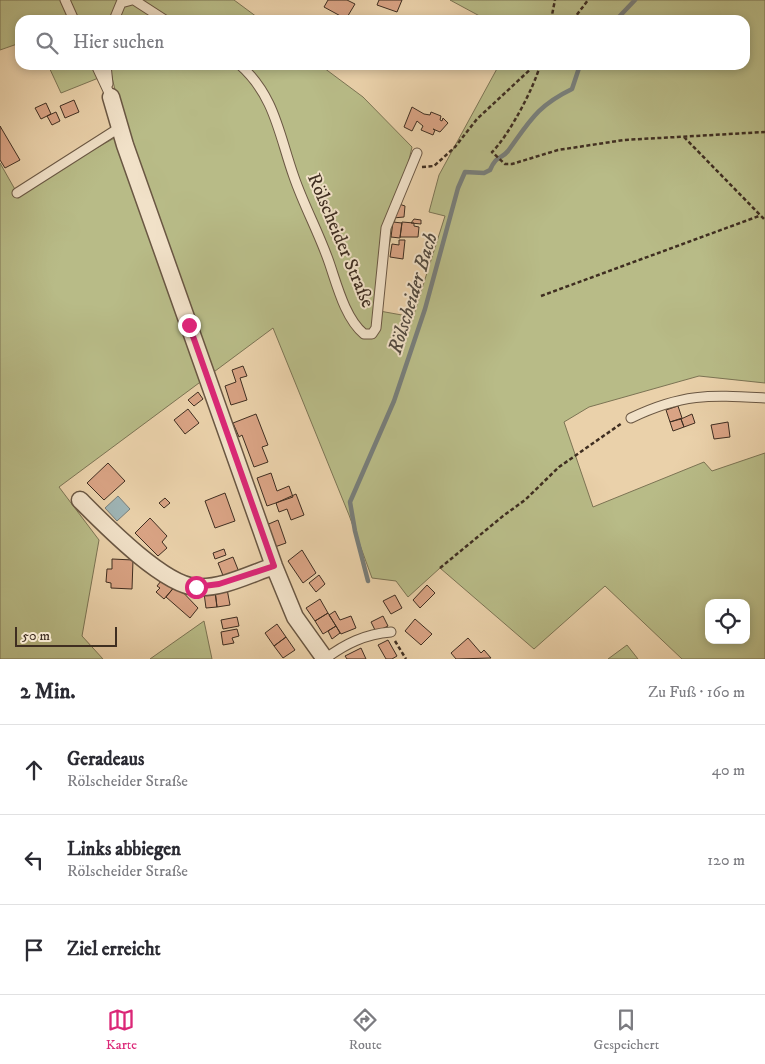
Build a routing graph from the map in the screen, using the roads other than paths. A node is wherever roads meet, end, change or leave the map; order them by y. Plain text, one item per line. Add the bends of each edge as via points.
1 (65, 0) edge
2 (133, 0) edge
3 (121, 2) edge
4 (72, 15) edge
5 (116, 15) edge
6 (157, 15) edge
7 (98, 70) edge
8 (107, 70) edge
9 (245, 70) edge
10 (111, 97) junction
11 (119, 128) junction
12 (417, 153) dead end
13 (17, 193) dead end
14 (765, 398) edge
15 (631, 418) road end
16 (80, 500) dead end
17 (274, 566) junction
18 (391, 632) road end
19 (325, 659) edge

1 - 4 lane
2 - 3 lane
2 - 6 lane
3 - 5 lane
7 - 10 lane
8 - 10 lane
9 - 12 lane, Rölscheider Straße via 274,114 293,175 336,284 351,316 364,334 372,334 376,328 386,228
10 - 11 street
11 - 13 lane
11 - 17 street
14 - 15 lane via 700,395 658,406
16 - 17 street via 135,553 190,586 219,584
17 - 19 street via 295,617
18 - 19 lane via 348,643

